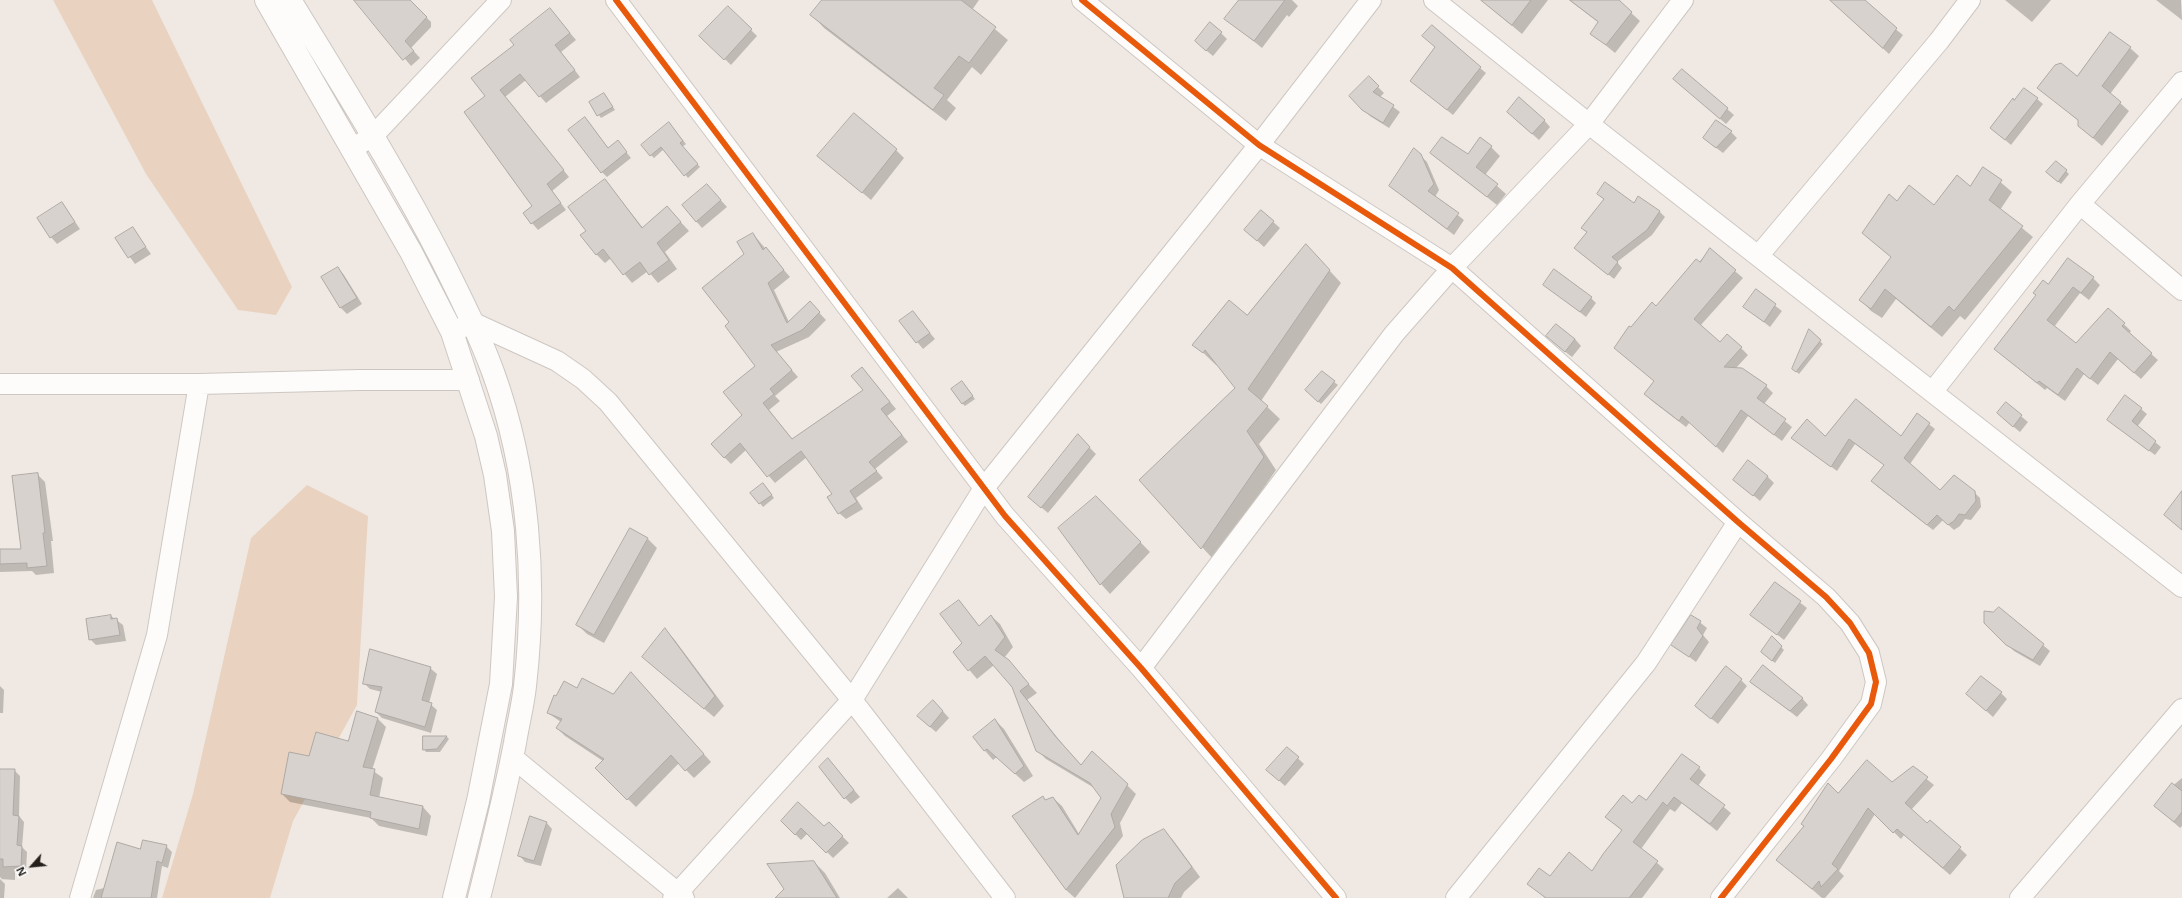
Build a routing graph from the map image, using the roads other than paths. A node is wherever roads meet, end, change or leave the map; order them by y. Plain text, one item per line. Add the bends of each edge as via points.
1 (266, 0) edge
2 (290, 0) edge
3 (501, 0) edge
4 (616, 0) edge
5 (1082, 0) edge
6 (1371, 0) edge
7 (1434, 0) edge
8 (1684, 0) edge
9 (1970, 0) edge
10 (2182, 82) edge
11 (1589, 124) junction
12 (373, 136) junction
13 (1259, 145) junction
14 (353, 148) junction
15 (2080, 204) junction
16 (1759, 255) junction
17 (1452, 268) junction
18 (2182, 290) edge
19 (474, 323) junction
20 (452, 332) junction
21 (469, 380) junction
22 (0, 384) edge
23 (199, 384) junction
24 (1933, 391) junction
25 (984, 488) junction
26 (1738, 522) junction
27 (2182, 587) edge
28 (1141, 668) junction
29 (852, 700) junction
30 (2182, 709) edge
31 (512, 757) junction
32 (678, 896) edge
33 (80, 898) edge
34 (454, 898) edge
35 (480, 898) edge
36 (1005, 898) edge
37 (1336, 898) edge
38 (1456, 898) edge
39 (1721, 898) edge
40 (2020, 898) edge

1 - 14 street
2 - 12 street
3 - 12 street
4 - 25 street
5 - 13 street
6 - 13 street
7 - 11 street
8 - 11 street
9 - 16 street via 1939,41
10 - 15 street
11 - 16 street
11 - 17 street
12 - 14 street
12 - 19 street via 397,175
13 - 17 street
13 - 25 street
14 - 20 street
15 - 18 street
15 - 24 street
16 - 24 street
17 - 26 street
17 - 28 street via 1394,334
19 - 20 street
19 - 29 street via 557,361 583,379 608,402
19 - 31 street via 494,374 508,423 528,534 531,596 525,687
20 - 21 street
21 - 23 street
21 - 34 street via 495,475 503,531 506,597 501,684 478,801
22 - 23 street
23 - 33 street via 158,635
24 - 27 street
25 - 28 street via 1005,516
25 - 29 street
26 - 38 street via 1646,663
26 - 39 street via 1826,597 1850,623 1869,652 1876,682 1871,704 1827,765
28 - 37 street
29 - 32 street
29 - 36 street
30 - 40 street
31 - 32 street
31 - 35 street

